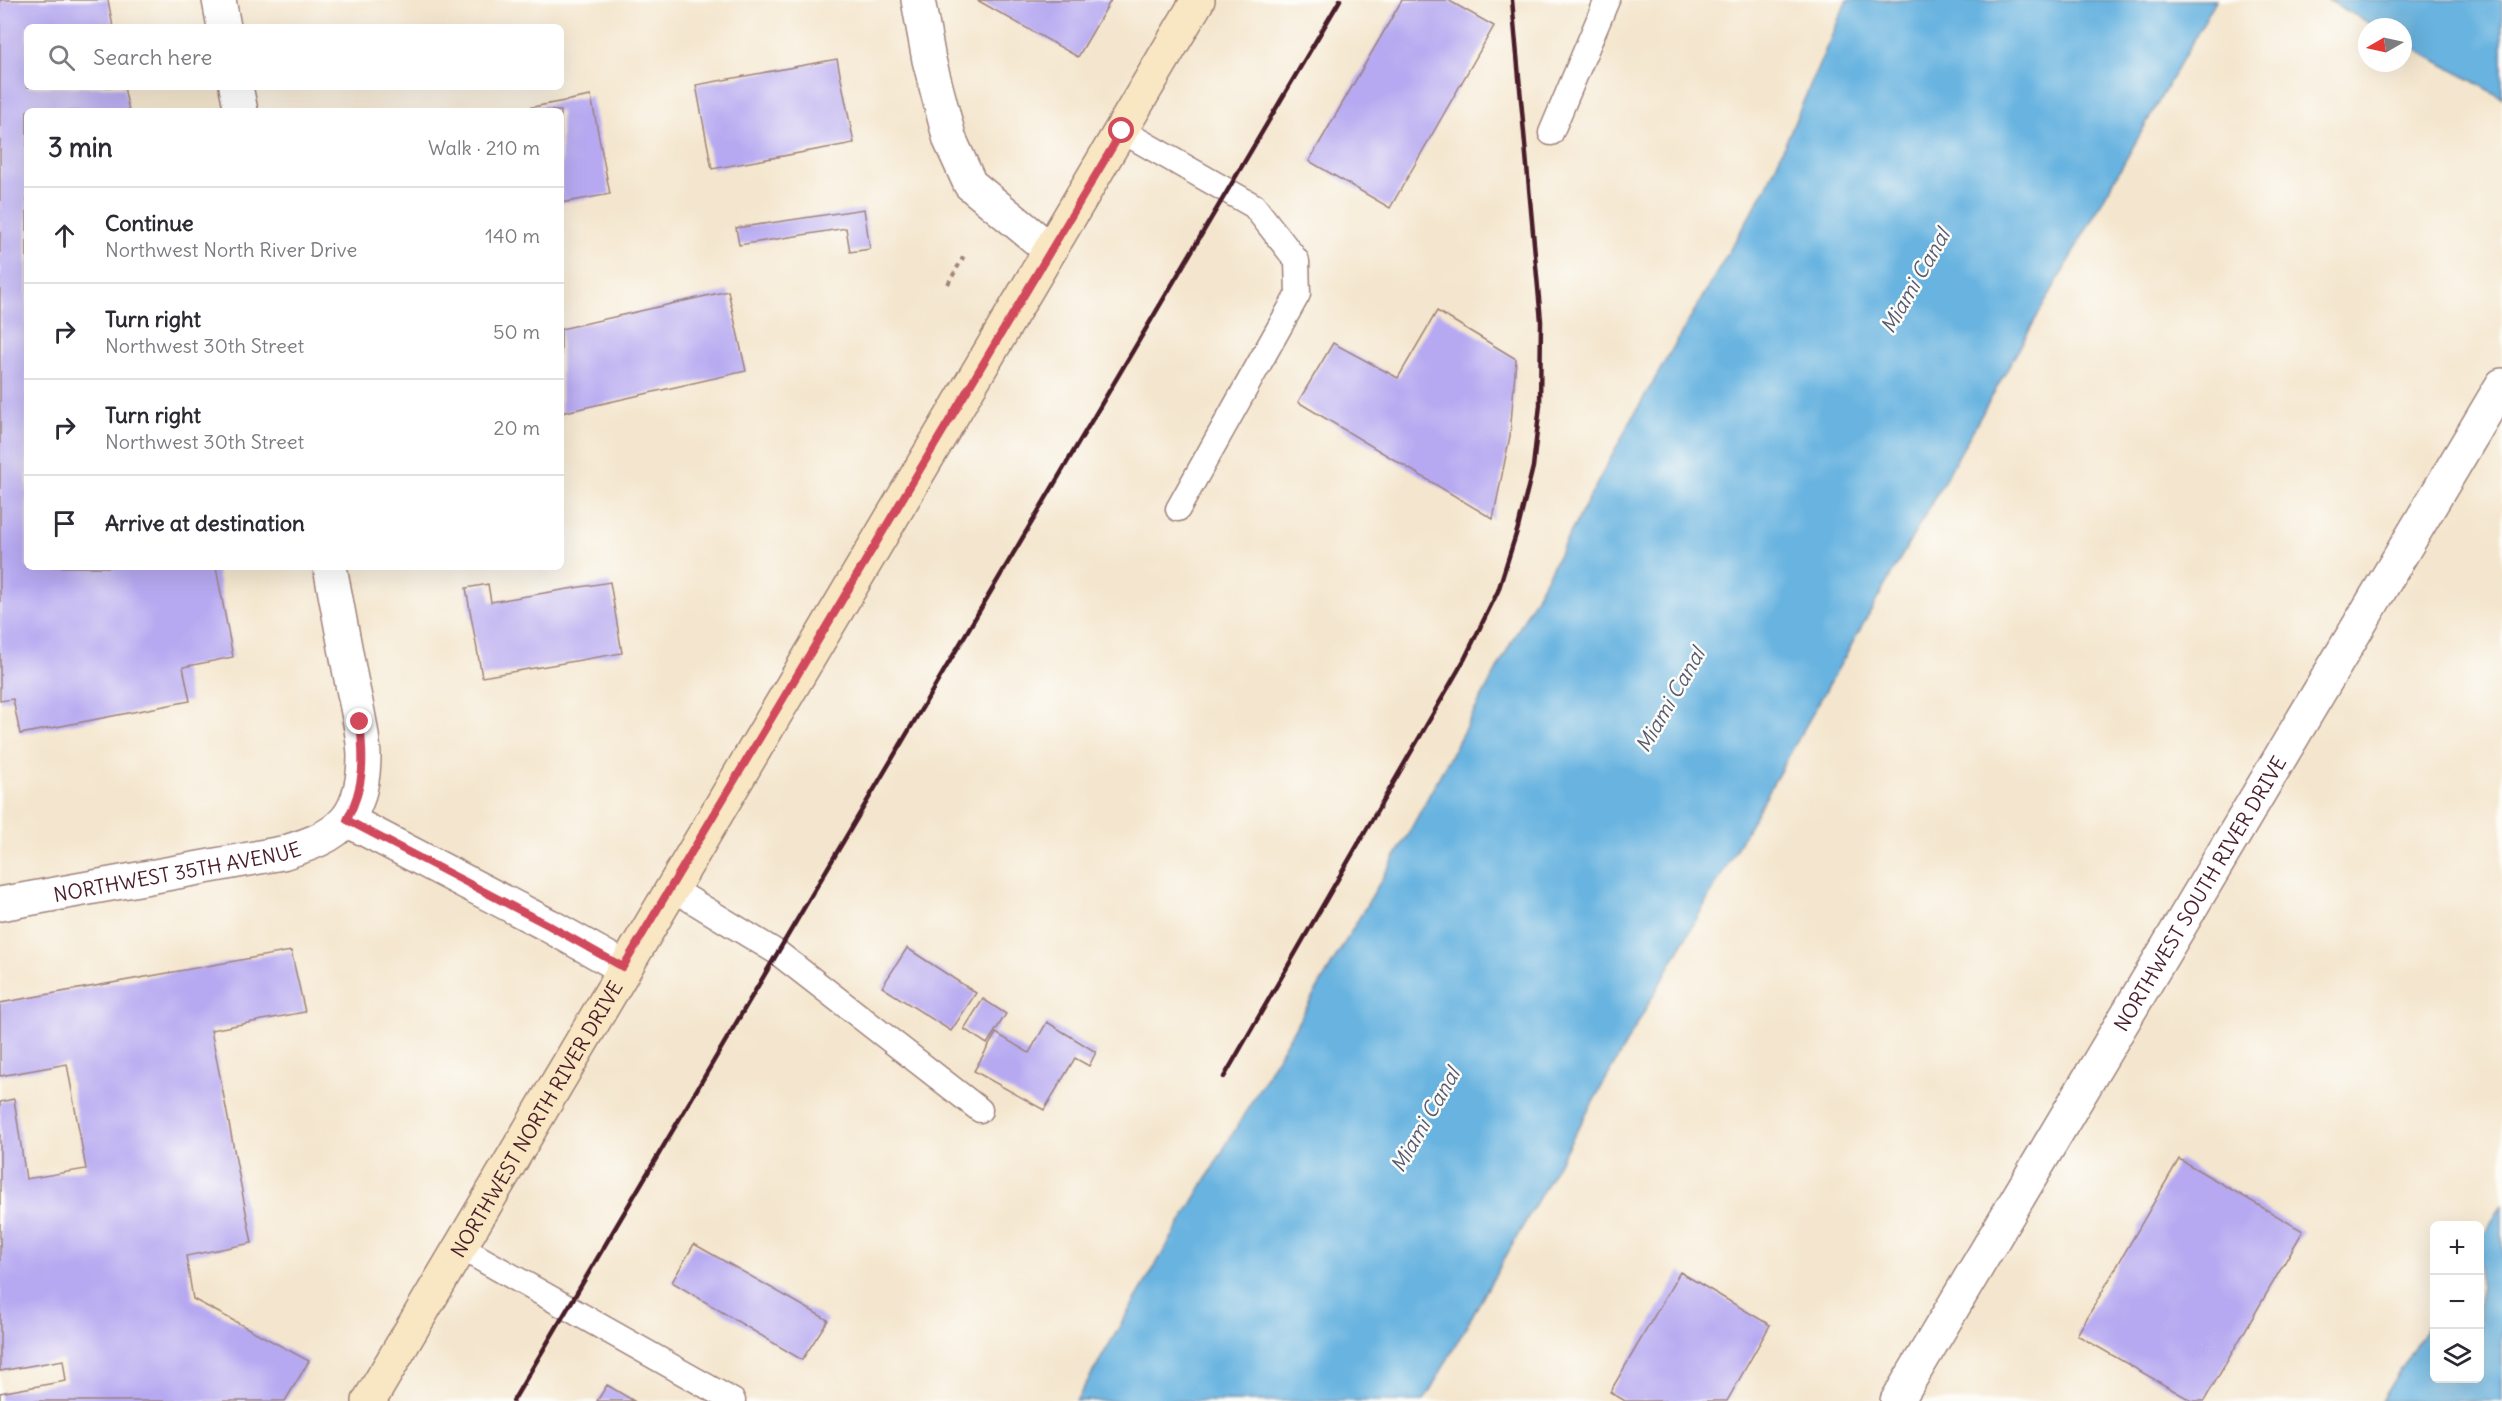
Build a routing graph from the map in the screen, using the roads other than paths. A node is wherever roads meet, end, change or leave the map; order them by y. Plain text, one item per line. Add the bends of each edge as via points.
1 (219, 0) edge
2 (918, 0) edge
3 (1198, 0) edge
4 (1607, 0) edge
5 (223, 24) edge
6 (237, 90) edge
7 (240, 108) edge
8 (1122, 131) junction
9 (1551, 133) dead end
10 (1050, 250) junction
11 (2502, 385) edge
12 (1178, 509) dead end
13 (331, 570) edge
14 (347, 820) junction
15 (671, 888) junction
16 (0, 904) edge
17 (623, 967) junction
18 (980, 1110) dead end
19 (460, 1246) junction
20 (369, 1401) edge
21 (733, 1401) edge
22 (1897, 1401) edge

1 - 5 street
2 - 10 street via 950,140 970,184
3 - 8 main road, NORTHWEST NORTH RIVER DRIVE
4 - 9 lane
6 - 7 street
8 - 10 main road, NORTHWEST NORTH RIVER DRIVE
8 - 12 lane via 1254,206 1297,261 1299,294
10 - 15 main road, NORTHWEST NORTH RIVER DRIVE
11 - 22 street, NORTHWEST SOUTH RIVER DRIVE
13 - 14 street via 364,756 362,782
14 - 16 street, NORTHWEST 35TH AVENUE via 330,834 282,853
14 - 17 street
15 - 17 main road, NORTHWEST NORTH RIVER DRIVE
15 - 18 lane via 778,953
17 - 19 main road, NORTHWEST NORTH RIVER DRIVE
19 - 20 main road, NORTHWEST NORTH RIVER DRIVE
19 - 21 lane

